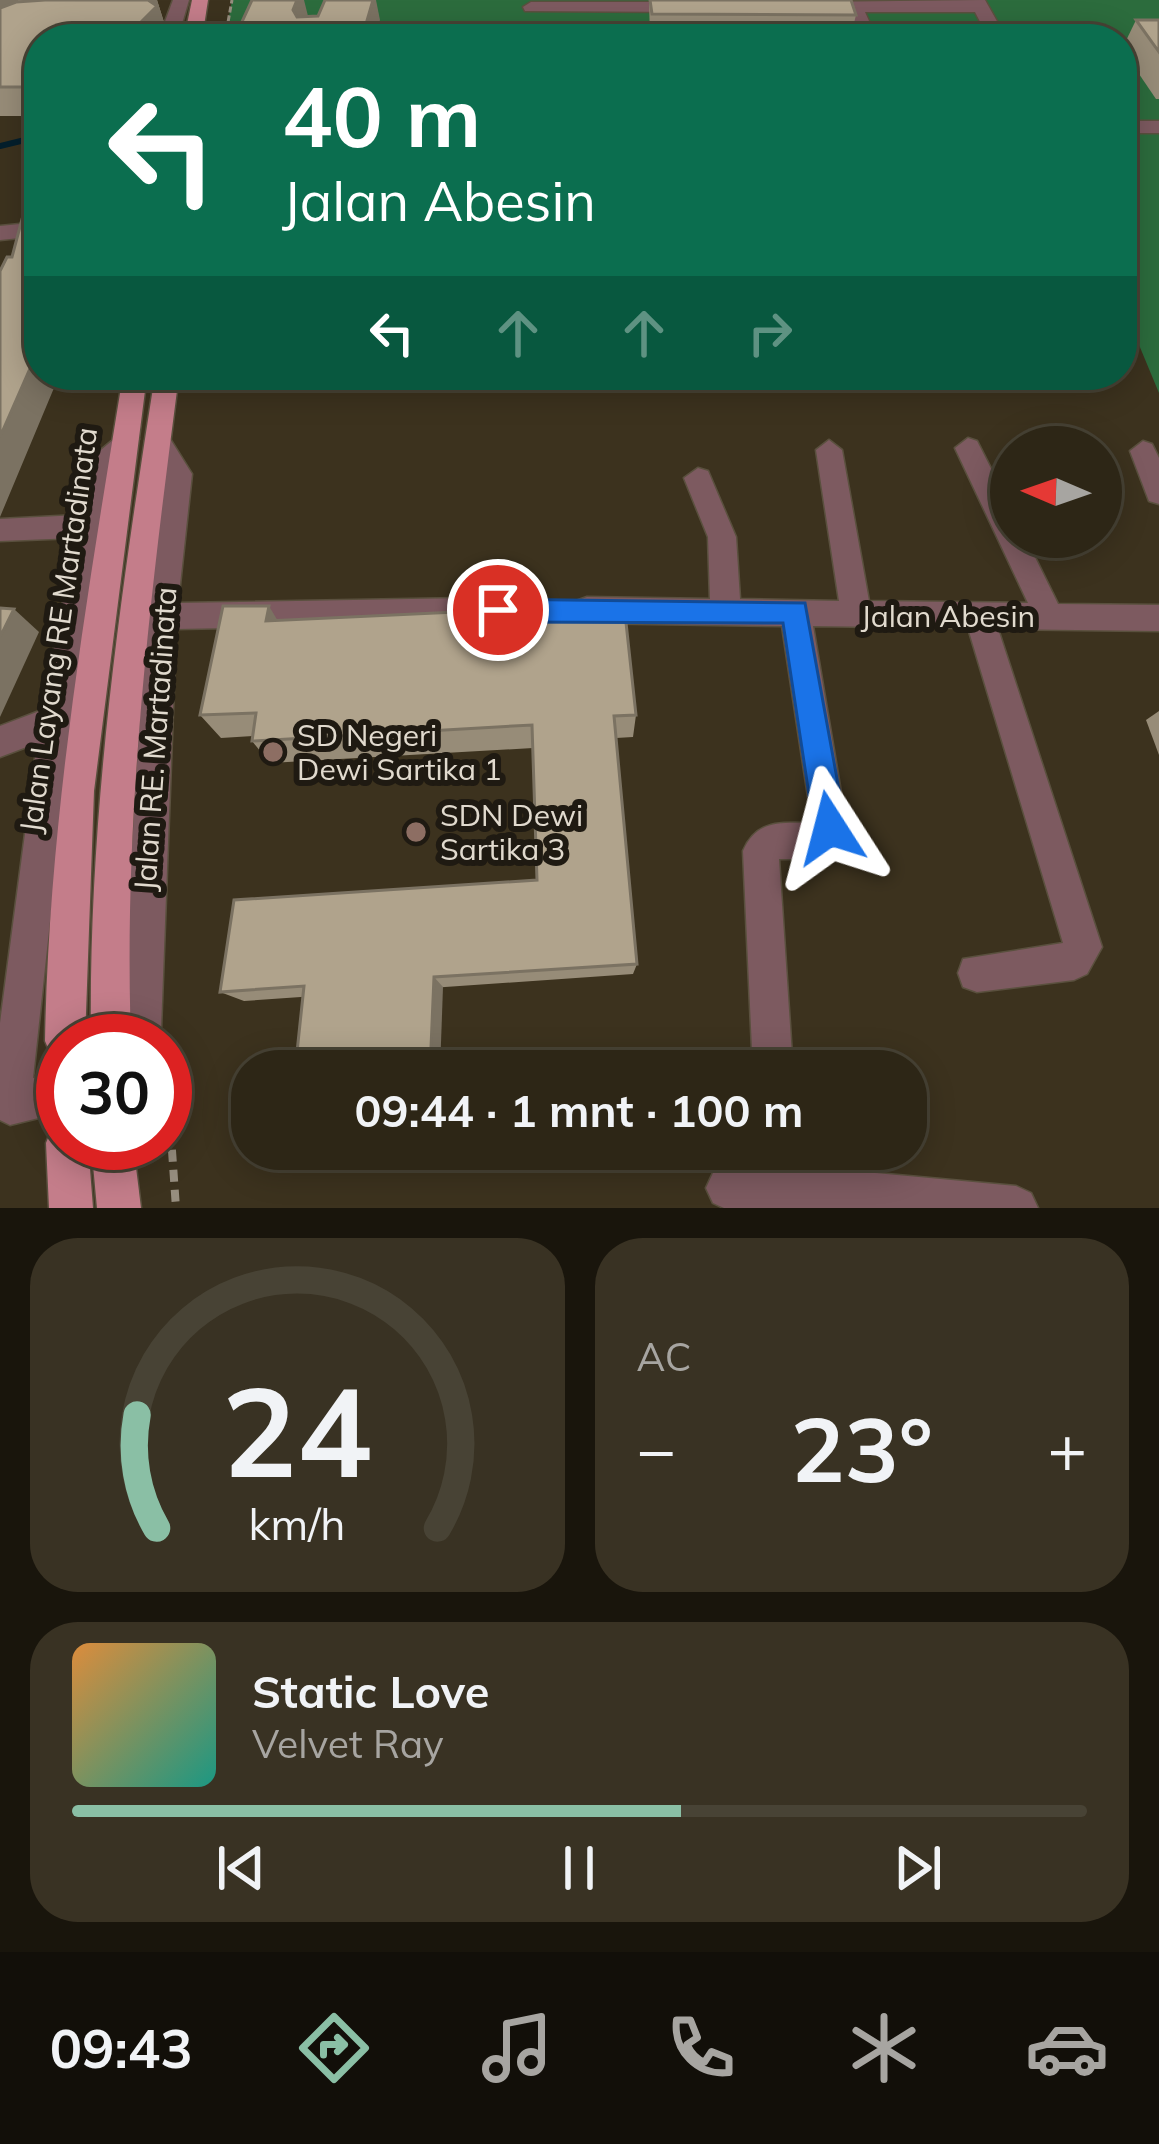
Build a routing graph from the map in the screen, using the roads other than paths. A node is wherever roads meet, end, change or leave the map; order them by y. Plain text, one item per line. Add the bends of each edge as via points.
1 (978, 4) edge
2 (695, 7) edge
3 (787, 7) edge
4 (855, 7) junction
5 (531, 10) edge
6 (862, 24) edge
7 (137, 390) edge
8 (160, 390) edge
9 (142, 440) junction
10 (968, 448) dead end
11 (829, 451) dead end
12 (1143, 451) dead end
13 (698, 478) dead end
14 (1159, 493) edge
15 (90, 526) junction
16 (0, 530) edge
17 (725, 609) junction
18 (795, 611) junction
19 (161, 616) junction
20 (856, 616) junction
21 (979, 616) junction
22 (1048, 616) junction
23 (1159, 618) edge
24 (109, 662) junction
25 (56, 718) junction
26 (0, 742) edge
27 (977, 973) dead end
28 (65, 1014) edge
29 (110, 1014) edge
30 (142, 1014) edge
31 (772, 1050) edge
32 (36, 1098) edge
33 (5, 1104) edge
34 (69, 1170) edge
35 (115, 1170) edge
36 (772, 1170) edge
37 (796, 1170) edge
38 (728, 1188) dead end
39 (71, 1208) edge
40 (119, 1208) edge
41 (1016, 1208) edge

1 - 4 street
2 - 5 street
3 - 4 street
4 - 6 street
7 - 9 main road, Jalan Layang RE Martadinata
8 - 9 main road, Jalan Layang RE Martadinata
9 - 15 street via 108,455
9 - 19 street, Jalan RE. Martadinata via 178,474
9 - 24 main road, Jalan Layang RE Martadinata
10 - 22 street
11 - 20 street
12 - 14 street
13 - 17 street via 722,537
15 - 16 street
15 - 25 street
17 - 18 street, Jalan Abesin
17 - 19 street, Jalan Abesin
18 - 20 street, Jalan Abesin
18 - 31 street via 830,828 824,841 770,842 760,851
19 - 30 street, Jalan RE. Martadinata
20 - 21 street, Jalan Abesin
21 - 22 street, Jalan Abesin
21 - 27 street via 1083,947 1074,961
22 - 23 street, Jalan Abesin
24 - 28 main road, Jalan Layang RE Martadinata via 63,926
24 - 29 main road, Jalan Layang RE Martadinata
25 - 26 street
25 - 33 street
32 - 33 street
34 - 39 main road
35 - 40 main road
36 - 38 street
37 - 41 street

